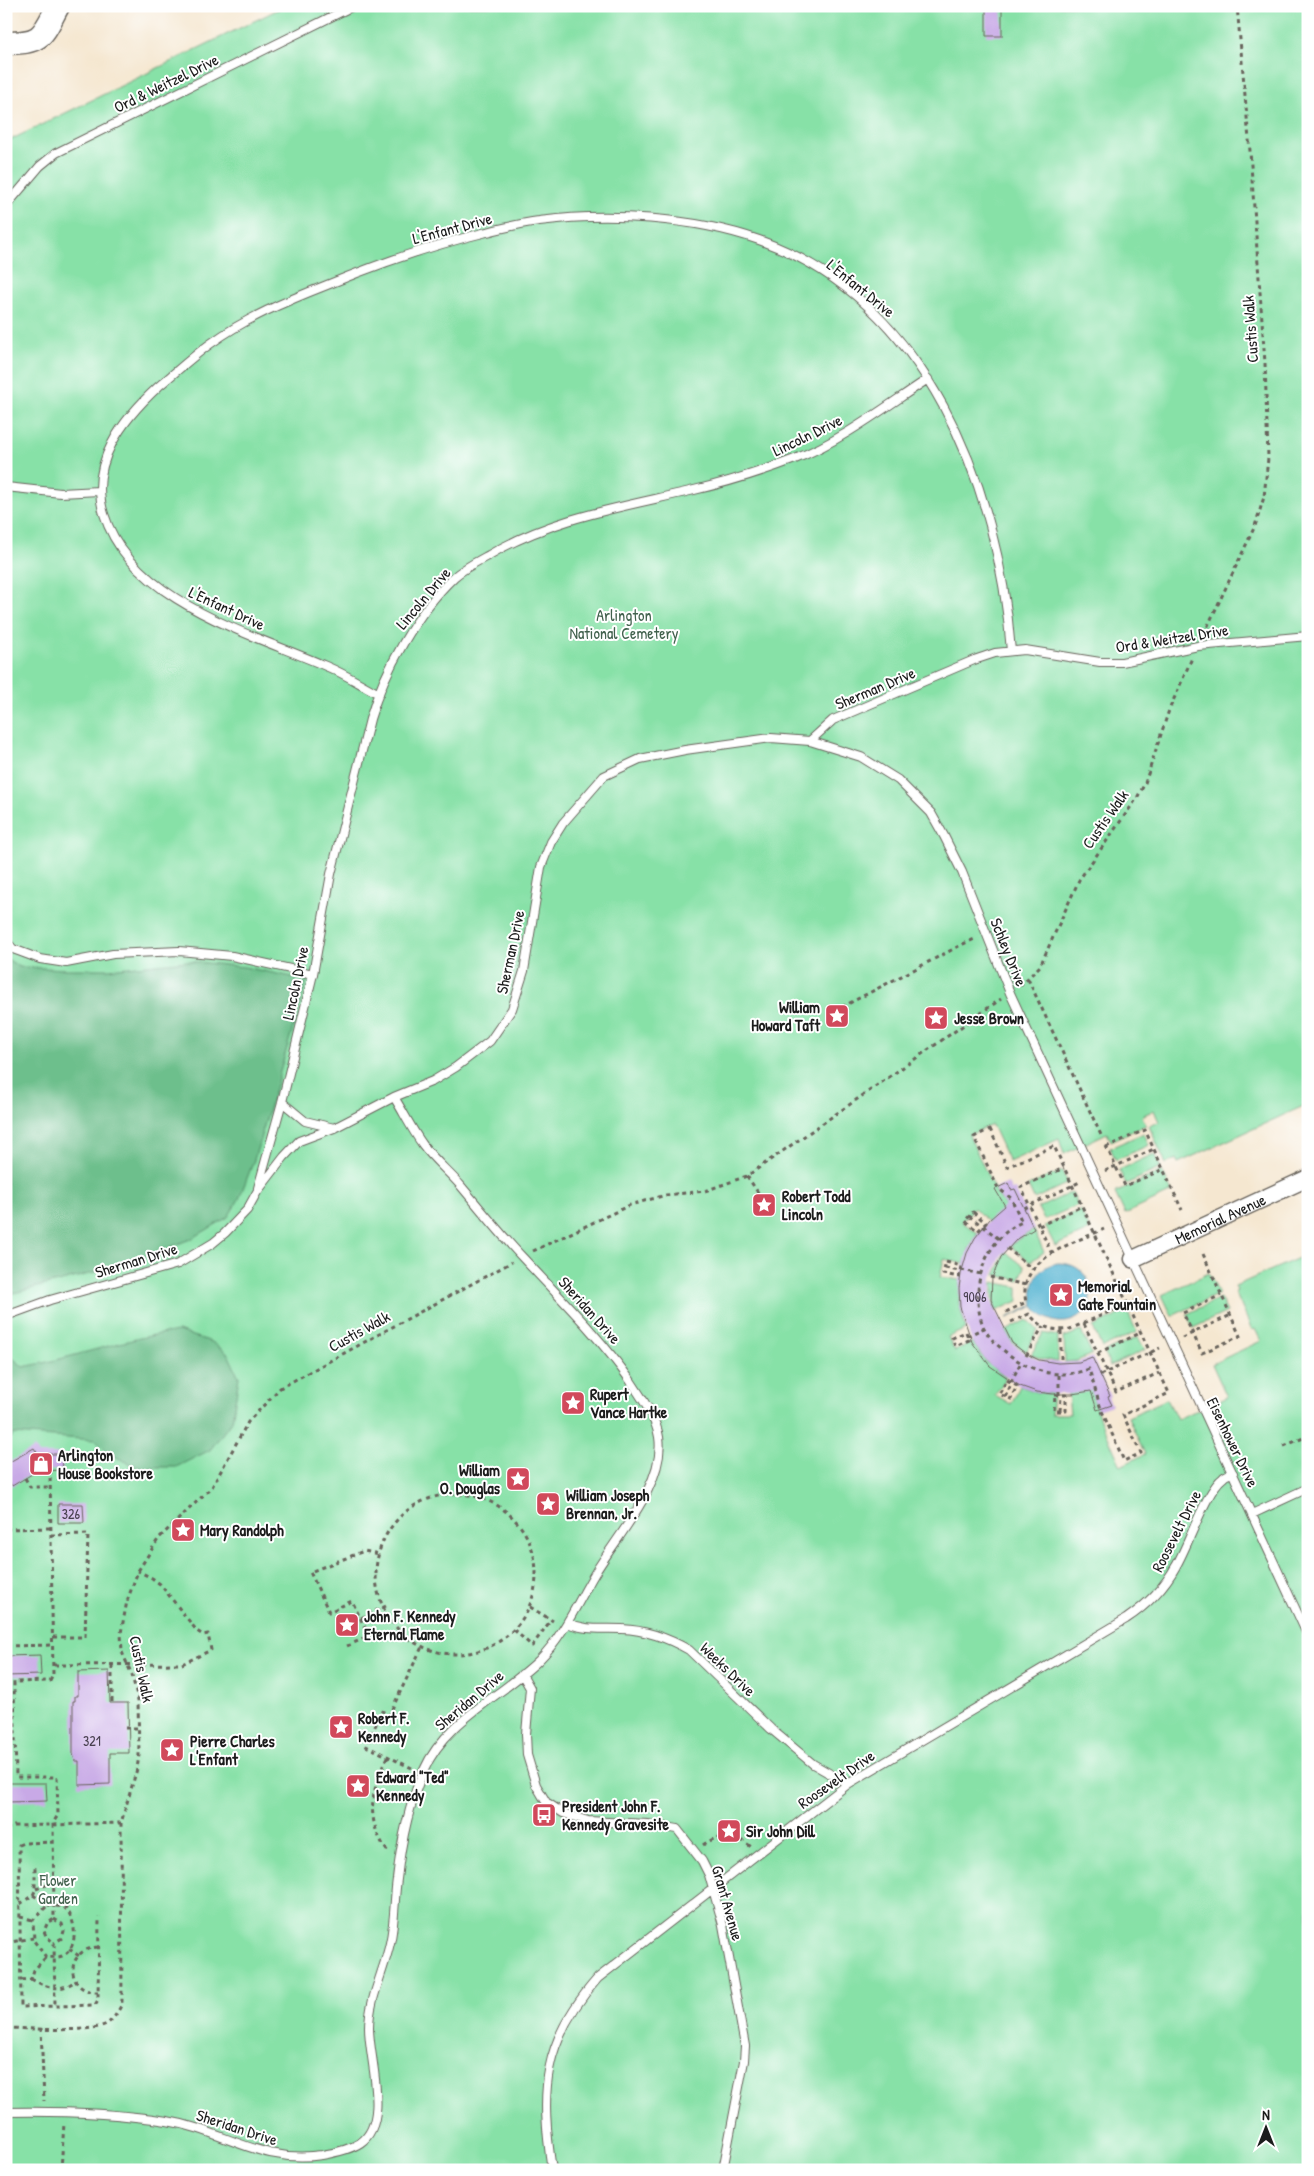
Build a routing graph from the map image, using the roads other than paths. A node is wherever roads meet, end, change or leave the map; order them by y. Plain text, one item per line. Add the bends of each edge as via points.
1 (58, 6) edge
2 (353, 6) edge
3 (6, 43) edge
4 (6, 206) edge
5 (928, 379) junction
6 (6, 487) edge
7 (99, 491) junction
8 (1308, 636) edge
9 (1010, 651) junction
10 (379, 694) junction
11 (810, 741) junction
12 (6, 941) edge
13 (313, 974) junction
14 (394, 1097) junction
15 (282, 1102) junction
16 (334, 1128) junction
17 (1308, 1178) edge
18 (257, 1192) junction
19 (1134, 1259) junction
20 (6, 1316) edge
21 (1233, 1473) junction
22 (1308, 1488) edge
23 (1252, 1514) junction
24 (568, 1623) junction
25 (1308, 1636) edge
26 (522, 1674) junction
27 (848, 1784) junction
28 (713, 1889) junction
29 (6, 2112) edge
30 (552, 2170) edge
31 (723, 2170) edge

1 - 3 street via 42,35 28,42
2 - 4 lane, Ord & Weitzel Drive via 56,153 40,166
5 - 7 lane, L'Enfant Drive via 883,320 828,276 763,241 704,225 634,218 536,221 398,257 278,305 237,327 209,345 142,402 107,452 101,468
5 - 9 lane, L'Enfant Drive via 961,441 988,515 1006,602
5 - 10 lane, Lincoln Drive via 833,441 796,458 692,491 557,523 503,546 455,577 430,606 410,631
6 - 7 lane via 61,493
7 - 10 lane, L'Enfant Drive via 104,515 113,535 126,554 157,586 205,616 333,669
8 - 9 lane, Ord & Weitzel Drive via 1198,646 1122,662
9 - 11 lane, Sherman Drive via 974,660 833,720
10 - 13 lane, Lincoln Drive via 331,874
11 - 14 lane, Sherman Drive via 771,738 685,750 640,759 604,776 568,816 551,842 539,877 524,971 512,1010 490,1040 456,1067 433,1081
11 - 19 lane, Schley Drive via 861,757 898,780 931,813 962,872 1010,993
12 - 13 lane via 13,949 40,959 66,963 113,954 179,951 232,956
13 - 15 lane, Lincoln Drive
14 - 16 lane, Sherman Drive
14 - 24 lane, Sheridan Drive via 423,1146 568,1304 618,1364 648,1408 660,1438 658,1459 648,1488 594,1574
15 - 16 lane via 305,1122
15 - 18 lane, Lincoln Drive
16 - 18 lane, Sherman Drive via 299,1141
17 - 19 street, Memorial Avenue
18 - 20 lane, Sherman Drive via 247,1210 225,1233 178,1264 50,1300
19 - 21 lane, Eisenhower Drive
21 - 23 lane, Eisenhower Drive
21 - 27 lane, Roosevelt Drive via 1223,1477 1211,1492 1176,1567 1146,1605
22 - 23 lane
23 - 25 lane, Eisenhower Drive
24 - 26 lane, Sheridan Drive via 542,1657
24 - 27 lane, Weeks Drive via 591,1630 646,1632 689,1650 771,1729 813,1764
26 - 28 lane, Grant Avenue via 530,1688 527,1755 536,1785 546,1802 563,1813 588,1822 648,1824 677,1829 695,1851
26 - 29 lane, Sheridan Drive via 442,1740 430,1757 413,1800 399,1863 391,1938 370,2016 376,2111 374,2125 363,2141 346,2150 322,2155 278,2156 180,2124 129,2117
27 - 28 lane, Roosevelt Drive
28 - 30 lane, Roosevelt Drive via 598,1978 571,2012 553,2052 546,2092
28 - 31 lane, Grant Avenue via 723,1925 745,2046

